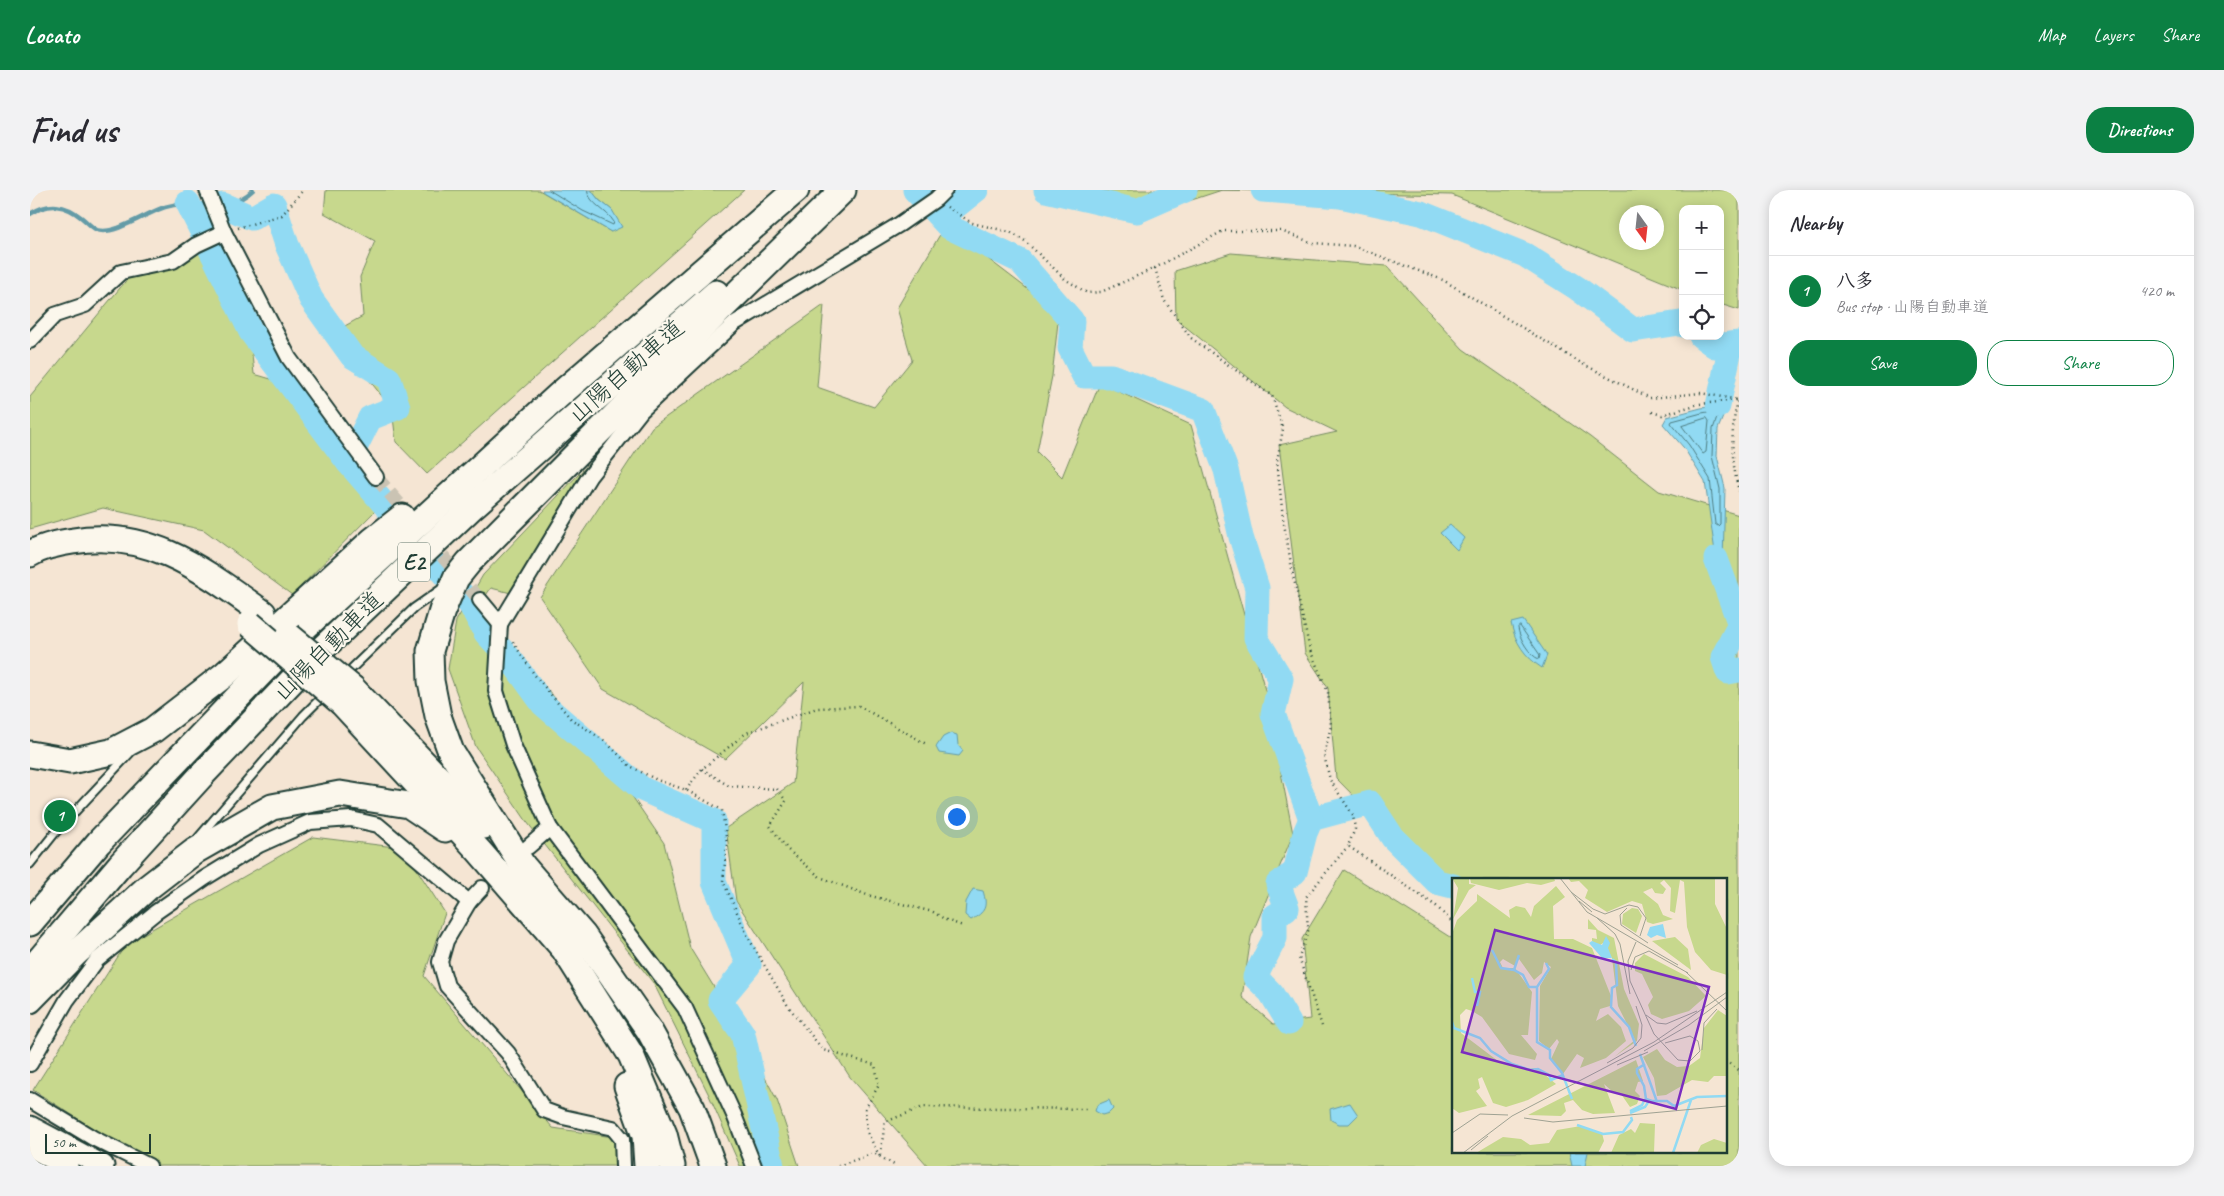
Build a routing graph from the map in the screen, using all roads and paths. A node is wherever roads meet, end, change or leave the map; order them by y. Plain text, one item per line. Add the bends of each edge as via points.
1 (303, 190) edge
2 (796, 190) edge
3 (835, 190) edge
4 (843, 190) edge
5 (208, 194) edge
6 (940, 195) edge
7 (224, 232) junction
8 (1155, 268) junction
9 (30, 341) edge
10 (558, 396) junction
11 (1738, 400) edge
12 (1652, 412) dead end
13 (376, 476) tunnel mouth
14 (1739, 491) edge
15 (30, 554) edge
16 (30, 572) edge
17 (456, 578) junction
18 (480, 600) tunnel mouth
19 (256, 619) junction
20 (500, 624) junction
21 (347, 696) junction
22 (153, 730) junction
23 (928, 746) dead end
24 (30, 754) edge
25 (702, 769) junction
26 (686, 790) junction
27 (550, 828) junction
28 (1348, 846) junction
29 (478, 851) junction
30 (525, 856) junction
31 (30, 864) edge
32 (171, 870) junction
33 (482, 888) dead end
34 (468, 902) junction
35 (1452, 922) edge
36 (30, 923) edge
37 (963, 926) dead end
38 (30, 970) edge
39 (30, 1000) edge
40 (599, 1005) junction
41 (1322, 1026) dead end
42 (649, 1030) junction
43 (1726, 1062) edge
44 (30, 1064) edge
45 (1739, 1070) edge
46 (30, 1100) edge
47 (1088, 1109) dead end
48 (30, 1127) edge
49 (30, 1146) edge
50 (880, 1156) junction
51 (67, 1166) edge
52 (103, 1166) edge
53 (149, 1166) edge
54 (623, 1166) edge
55 (647, 1166) edge
56 (672, 1166) edge
57 (686, 1166) edge
58 (713, 1166) edge
59 (754, 1166) edge
60 (838, 1166) edge
61 (896, 1166) edge

1 - 7 path via 282,216
2 - 10 highway, 山陽自動車道 / E2
3 - 38 highway, 山陽自動車道 / E2 via 473,506 324,647 202,774
4 - 17 highway via 513,517
5 - 7 street
6 - 8 path via 972,223 1010,232 1025,241 1065,279 1087,293 1101,292
6 - 20 street via 900,224 735,323 641,411 590,477
7 - 9 street via 196,245 173,261 121,272 85,305 55,315
7 - 13 street via 289,358
8 - 11 path via 1224,231 1281,231 1313,243 1353,246 1443,280 1581,363 1650,398 1700,393
8 - 28 path via 1164,300 1191,338 1272,396 1283,429 1277,461 1293,575 1310,650 1328,692 1330,726 1324,755 1330,780 1353,815 1354,829
10 - 22 highway via 373,540 224,675
10 - 36 highway, 山陽自動車道 / E2 via 304,628 99,842
11 - 12 path via 1699,404 1662,415
11 - 14 path via 1732,431 1733,469
15 - 19 highway via 56,544 91,538 127,540 176,555 222,583
16 - 19 highway via 55,559 87,554 144,559
17 - 30 highway via 430,651 431,681 438,716 451,752
17 - 32 lane via 414,608 303,716
18 - 20 street
19 - 21 highway, bridge
20 - 26 path via 534,674 571,719 605,741 630,766
20 - 27 street via 496,691 513,745
21 - 29 highway
21 - 30 highway
22 - 24 highway via 111,752 70,761
22 - 31 lane via 54,834
23 - 25 path via 859,706 817,708 746,733
25 - 26 path
25 - 37 path via 729,786 777,789 786,801 770,826 788,850 820,877 867,895 932,912
26 - 50 path via 722,810 727,844 723,881 748,937 788,1006 823,1050 875,1065 880,1085 866,1109 867,1132
27 - 30 street
27 - 59 street via 685,1008
28 - 35 path via 1436,906
28 - 41 path via 1306,896 1308,931 1299,958
29 - 32 highway via 409,805 340,794 272,807 195,851
29 - 40 highway via 564,949
30 - 42 highway
32 - 39 highway via 75,954
33 - 34 street
34 - 44 street via 378,825 351,819 310,822 258,845 205,878 156,912 97,960 67,1000
34 - 54 street via 446,941 440,962 447,986 508,1053 544,1110 613,1128 622,1139
40 - 55 highway via 645,1136
40 - 56 highway via 630,1055 664,1134
42 - 57 highway
42 - 58 highway via 692,1108
43 - 45 path
46 - 53 street via 93,1138
47 - 50 path via 923,1107 884,1122
48 - 52 main road
49 - 51 main road
50 - 60 path via 874,1153
50 - 61 path

